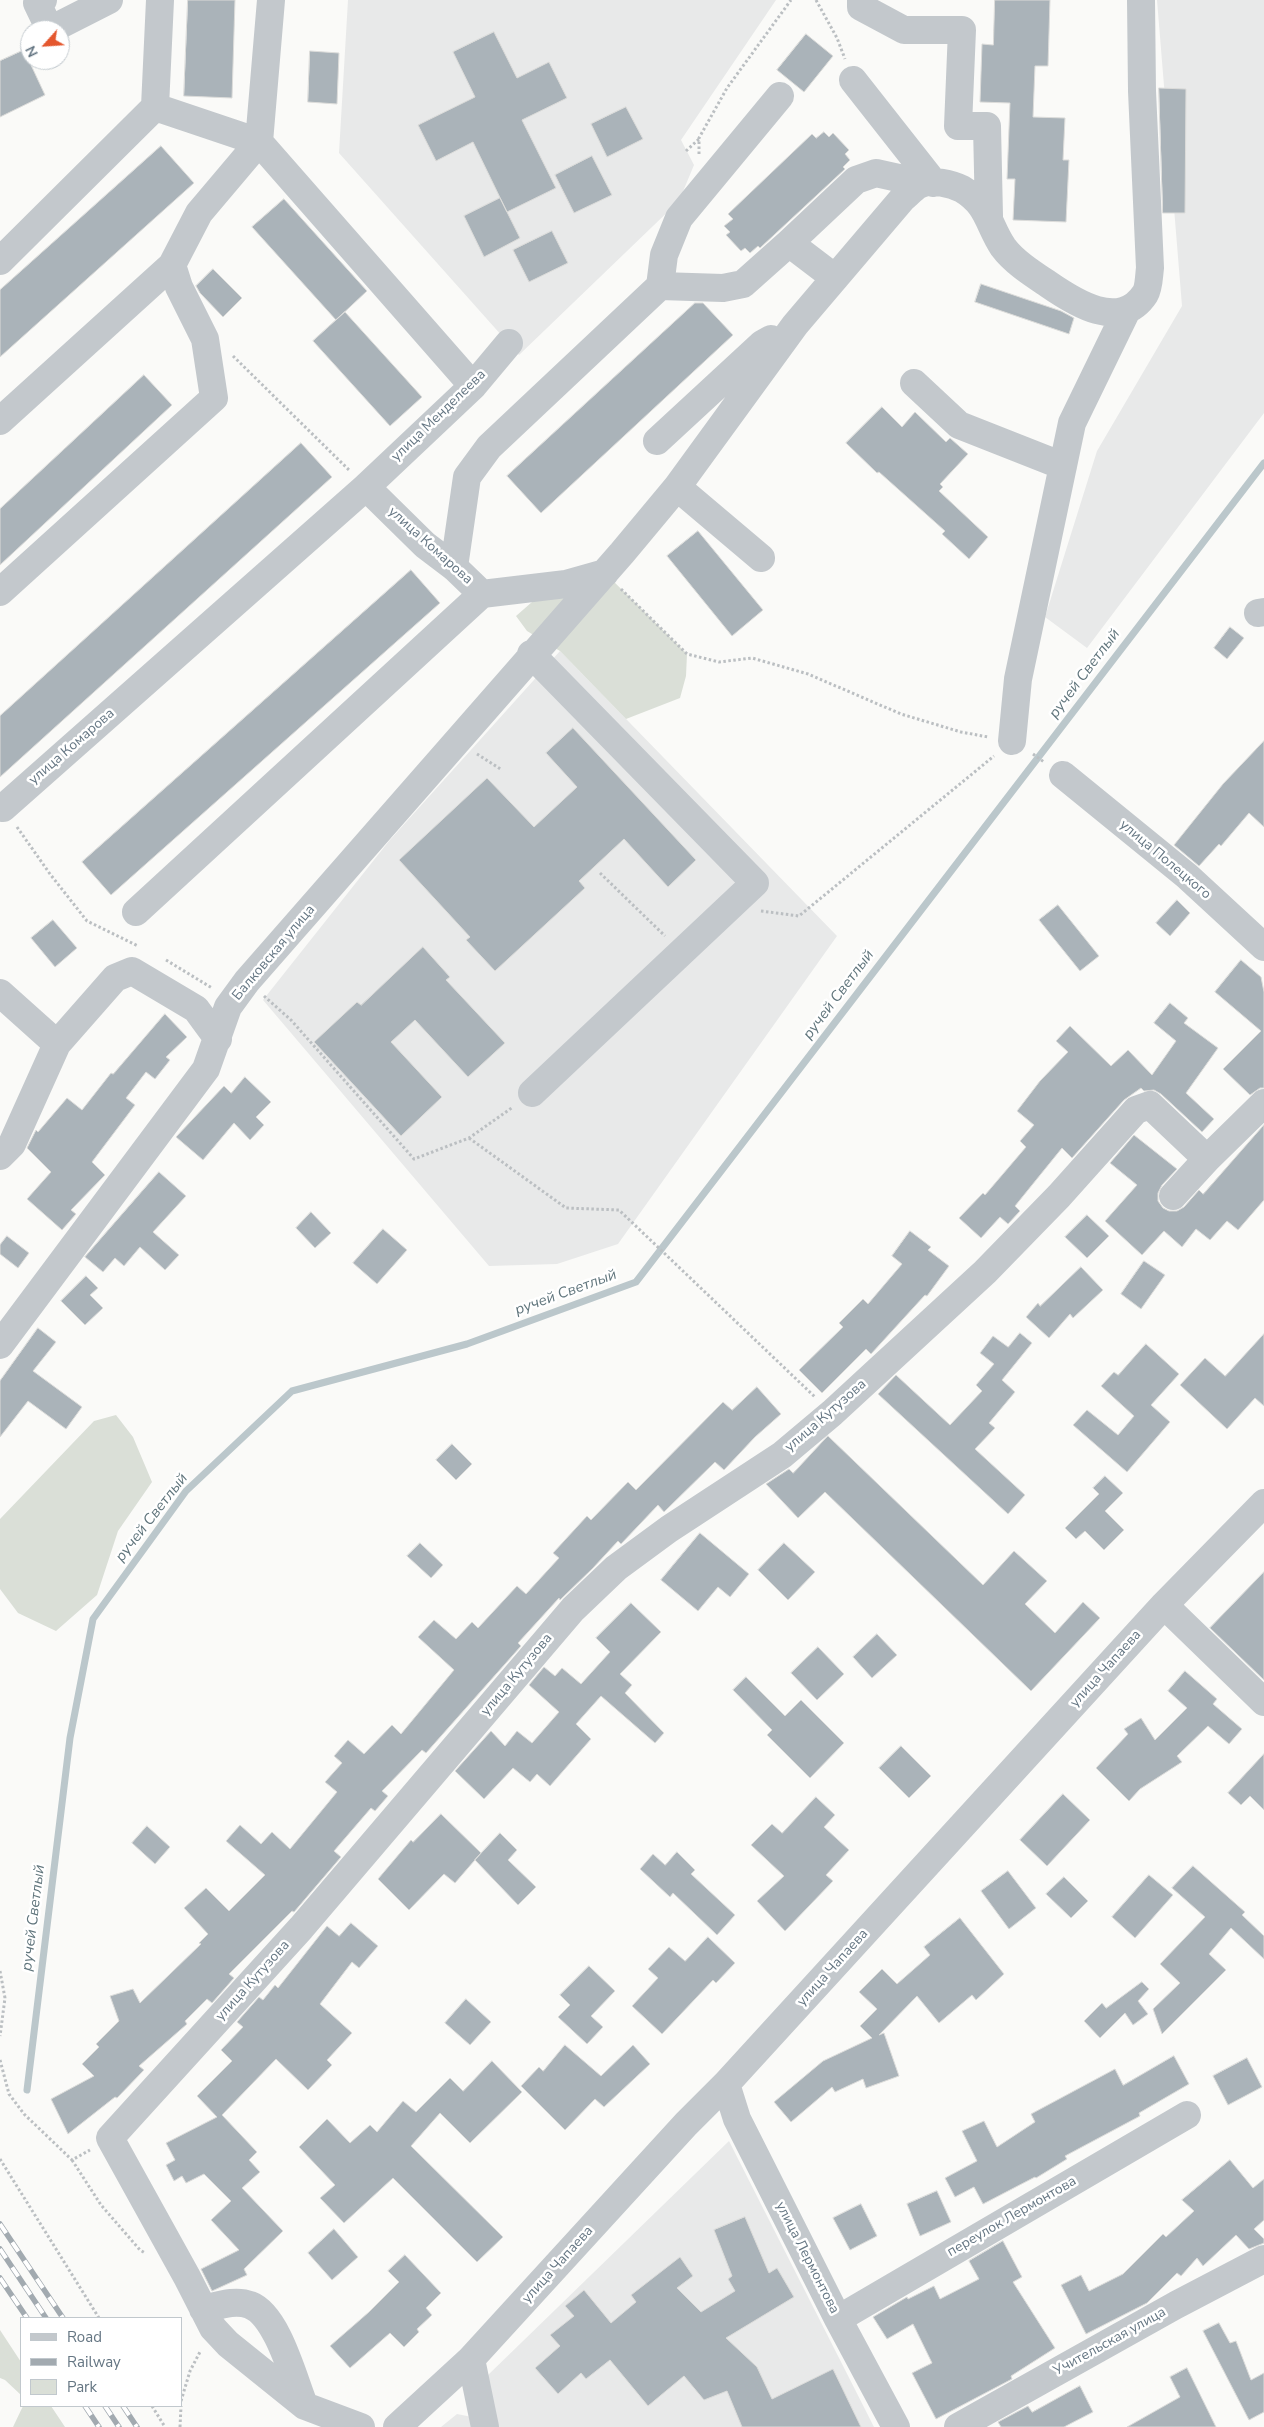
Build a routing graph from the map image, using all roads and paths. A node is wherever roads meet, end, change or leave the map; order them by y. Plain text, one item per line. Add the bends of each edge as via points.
1 (43, 0) edge
2 (109, 0) edge
3 (160, 0) edge
4 (271, 0) edge
5 (791, 0) edge
6 (816, 0) edge
7 (861, 0) edge
8 (1141, 0) edge
9 (853, 80) joint
10 (780, 96) dead end
11 (155, 107) junction
12 (699, 138) junction
13 (258, 142) junction
14 (686, 151) dead end
15 (928, 183) junction
16 (700, 192) junction
17 (989, 216) junction
18 (789, 243) junction
19 (0, 260) edge
20 (172, 265) junction
21 (835, 278) junction
22 (660, 286) junction
23 (1127, 310) junction
24 (795, 324) junction
25 (509, 343) dead end
26 (232, 354) dead end
27 (914, 383) dead end
28 (473, 386) junction
29 (0, 421) edge
30 (657, 441) dead end
31 (1063, 466) junction
32 (366, 487) junction
33 (677, 487) junction
34 (761, 558) dead end
35 (454, 567) junction
36 (604, 573) junction
37 (0, 592) edge
38 (482, 594) junction
39 (531, 654) junction
40 (1020, 746) junction
41 (1056, 771) joint
42 (3, 808) joint
43 (600, 873) dead end
44 (730, 907) junction
45 (136, 912) dead end
46 (1264, 946) edge
47 (142, 948) dead end
48 (682, 952) junction
49 (158, 956) dead end
50 (247, 981) junction
51 (209, 984) dead end
52 (0, 993) edge
53 (218, 1039) junction
54 (57, 1044) junction
55 (532, 1093) joint
56 (1264, 1103) edge
57 (469, 1138) junction
58 (0, 1156) edge
59 (1206, 1159) junction
60 (1172, 1196) dead end
61 (0, 1345) edge
62 (832, 1413) junction
63 (1259, 1518) edge
64 (1164, 1605) junction
65 (1264, 1702) edge
66 (0, 1971) edge
67 (0, 2036) edge
68 (0, 2060) edge
69 (726, 2084) junction
70 (1187, 2115) dead end
71 (110, 2138) junction
72 (0, 2159) edge
73 (72, 2160) junction
74 (148, 2254) dead end
75 (1264, 2259) edge
76 (98, 2317) edge
77 (208, 2318) junction
78 (838, 2319) junction
79 (471, 2359) junction
80 (182, 2398) edge
81 (305, 2406) junction
82 (153, 2407) edge
83 (181, 2407) edge
84 (164, 2427) edge
85 (180, 2427) edge
86 (361, 2427) edge
87 (397, 2427) edge
88 (484, 2427) edge
89 (896, 2427) edge
90 (958, 2427) edge

1 - 2 street via 37,3 50,30
3 - 11 street
4 - 13 street
5 - 12 path via 727,88
6 - 9 path via 837,38
7 - 17 street via 861,7 904,30 962,30 958,126 987,126
8 - 23 street via 1150,268 1146,294
9 - 15 street
10 - 16 street
11 - 13 street
11 - 19 street
12 - 14 path
12 - 16 path
13 - 20 street via 199,213
13 - 28 street
15 - 17 street via 960,188 974,197
15 - 18 street via 876,173 856,180
15 - 21 street via 903,198
16 - 22 street via 679,218 664,255
17 - 23 street via 1004,248 1030,272 1076,303 1104,312
18 - 21 street
18 - 22 street via 744,284 722,288
20 - 29 street
20 - 37 street via 179,287 205,339 214,398
21 - 24 street
22 - 35 street via 489,447 472,469 467,477
23 - 31 street via 1072,423
24 - 30 street via 762,344
24 - 33 street, Балковская улица
25 - 28 street, улица Менделеева
26 - 32 path
27 - 31 street via 959,425
28 - 32 street, улица Менделеева
31 - 40 street via 1018,679
32 - 35 street, улица Комарова via 425,545
32 - 42 street, улица Комарова
33 - 34 street
33 - 36 street, Балковская улица
35 - 38 street, улица Комарова
36 - 38 street via 566,584
36 - 39 street, Балковская улица
36 - 40 path via 687,654 719,662 752,658 808,674 901,714
38 - 45 street, улица Комарова
39 - 44 street via 754,883
39 - 50 street, Балковская улица
40 - 41 path
40 - 44 path via 799,916
41 - 46 street, улица Полецкого via 1187,876
42 - 47 path via 87,921
43 - 48 path
44 - 48 street
48 - 55 street
49 - 51 path
50 - 53 street, Балковская улица via 228,1007
50 - 57 path via 291,1020 414,1159
52 - 54 street
53 - 54 street via 196,1009 132,971 115,978
53 - 61 street, Балковская улица via 206,1069
54 - 58 street via 12,1144
55 - 57 path
56 - 59 street
57 - 62 path via 566,1208 619,1210
59 - 60 street
59 - 62 street, улица Кутузова via 1150,1105 1136,1110 986,1272
62 - 71 street, улица Кутузова via 782,1455 616,1568 573,1609 301,1928
63 - 64 street, улица Чапаева
64 - 65 street
64 - 69 street, улица Чапаева
66 - 67 path via 4,1998
68 - 73 path via 9,2094 24,2114
69 - 78 street, улица Лермонтова via 737,2119
69 - 79 street, улица Чапаева
70 - 78 street, переулок Лермонтова
71 - 73 path
71 - 77 street
72 - 76 path
73 - 74 path via 101,2205 140,2250
75 - 90 street, Учительская улица
77 - 80 path
77 - 81 street via 228,2344
77 - 81 street via 233,2303 250,2305 262,2313 277,2336
78 - 89 street, улица Лермонтова
79 - 87 street, улица Чапаева
79 - 88 street
81 - 86 street
82 - 84 path
83 - 85 path

